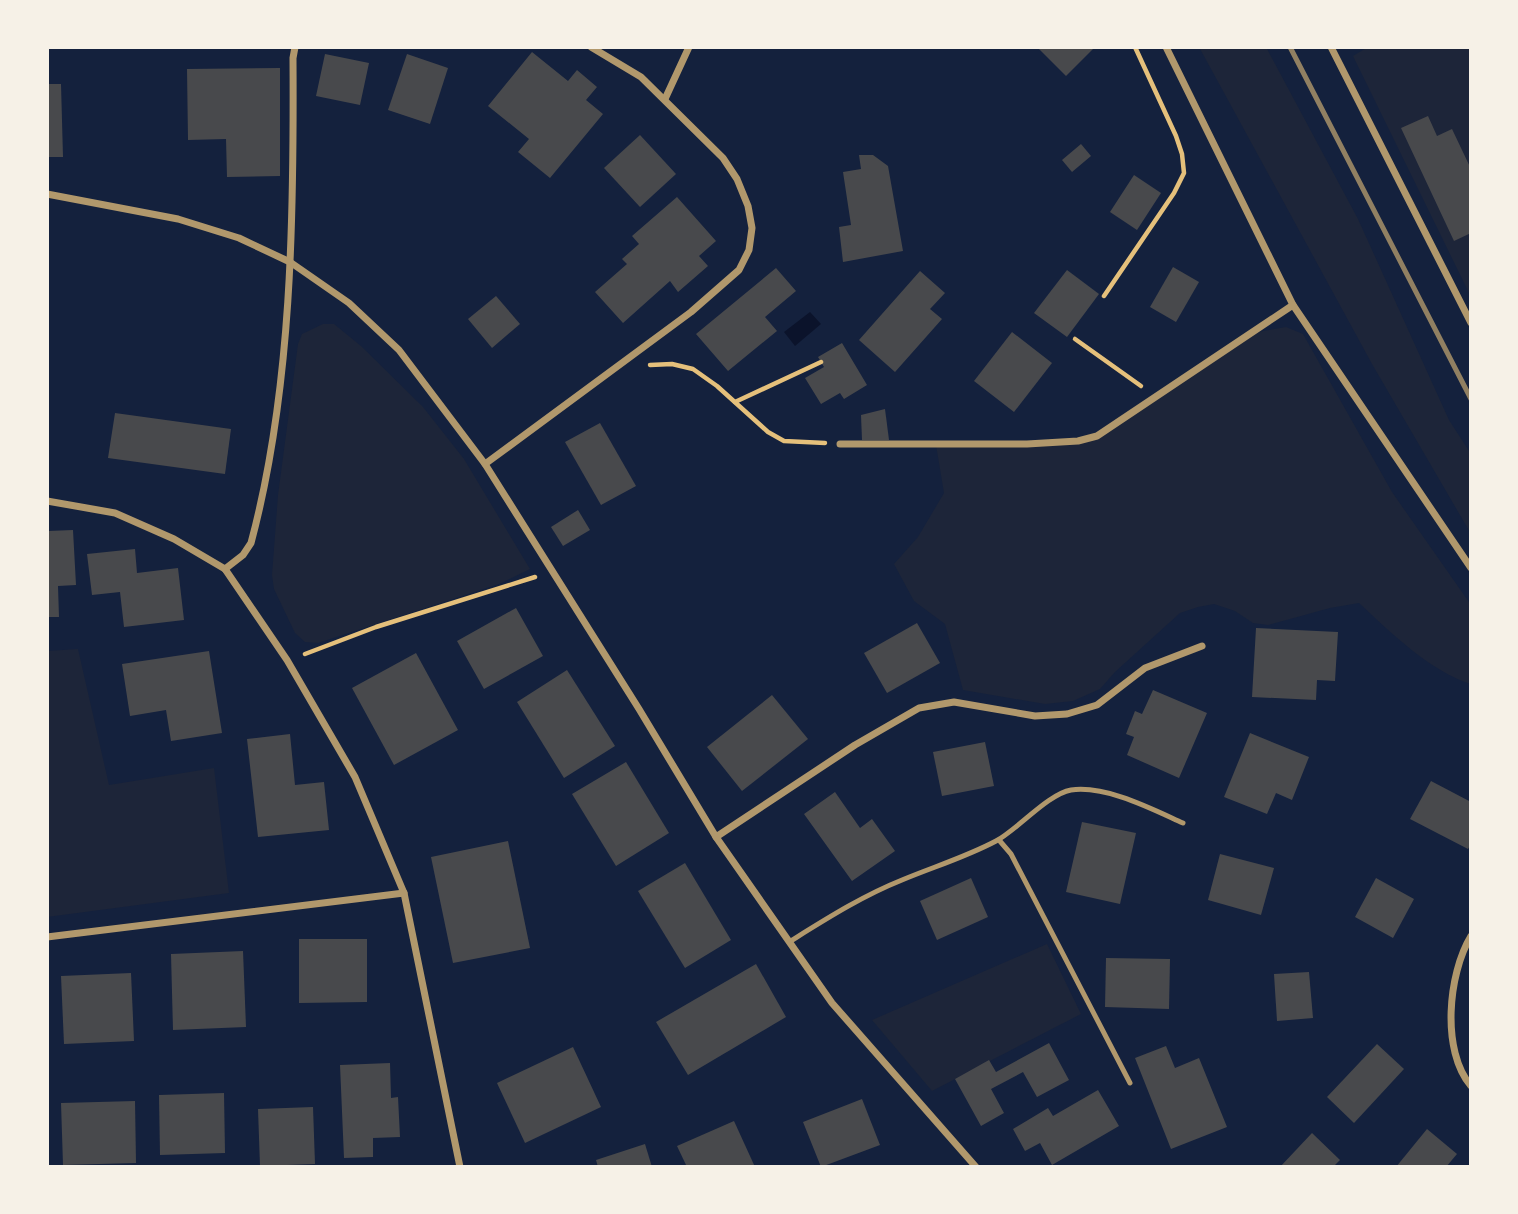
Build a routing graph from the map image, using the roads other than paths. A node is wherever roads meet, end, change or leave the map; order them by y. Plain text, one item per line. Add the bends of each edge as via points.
1 (295, 47) edge
2 (591, 47) edge
3 (689, 47) edge
4 (1166, 47) edge
5 (1331, 47) edge
6 (665, 100) junction
7 (47, 194) edge
8 (290, 262) junction
9 (1293, 305) junction
10 (1471, 323) edge
11 (840, 443) road end
12 (485, 464) junction
13 (47, 500) edge
14 (1471, 568) edge
15 (225, 569) junction
16 (1202, 646) dead end
17 (1183, 823) dead end
18 (716, 837) junction
19 (999, 840) junction
20 (404, 893) junction
21 (1471, 936) edge
22 (47, 937) edge
23 (789, 942) junction
24 (1130, 1083) dead end
25 (1471, 1086) edge
26 (460, 1167) edge
27 (976, 1167) edge

1 - 8 street
2 - 6 street via 641,77
3 - 6 street
4 - 9 street
5 - 10 street
6 - 12 street via 723,158 737,179 752,228 740,270 691,312
7 - 8 street via 178,219 239,238
8 - 12 street via 349,303 399,350
8 - 15 street via 276,422 254,530 243,555
9 - 11 street via 1097,436 1027,444
9 - 14 street
12 - 18 street
13 - 15 street via 115,513 174,539
15 - 20 street via 287,660 355,777
16 - 18 street via 1145,668 1097,705 1067,714 1035,716 954,702 919,708 855,744
17 - 19 lane via 1094,790 1069,790
18 - 23 street
19 - 23 lane via 899,881
19 - 24 lane via 1011,854
20 - 22 street
20 - 26 street
21 - 25 street via 1454,986 1451,1035 1461,1075
23 - 27 street via 832,1003

